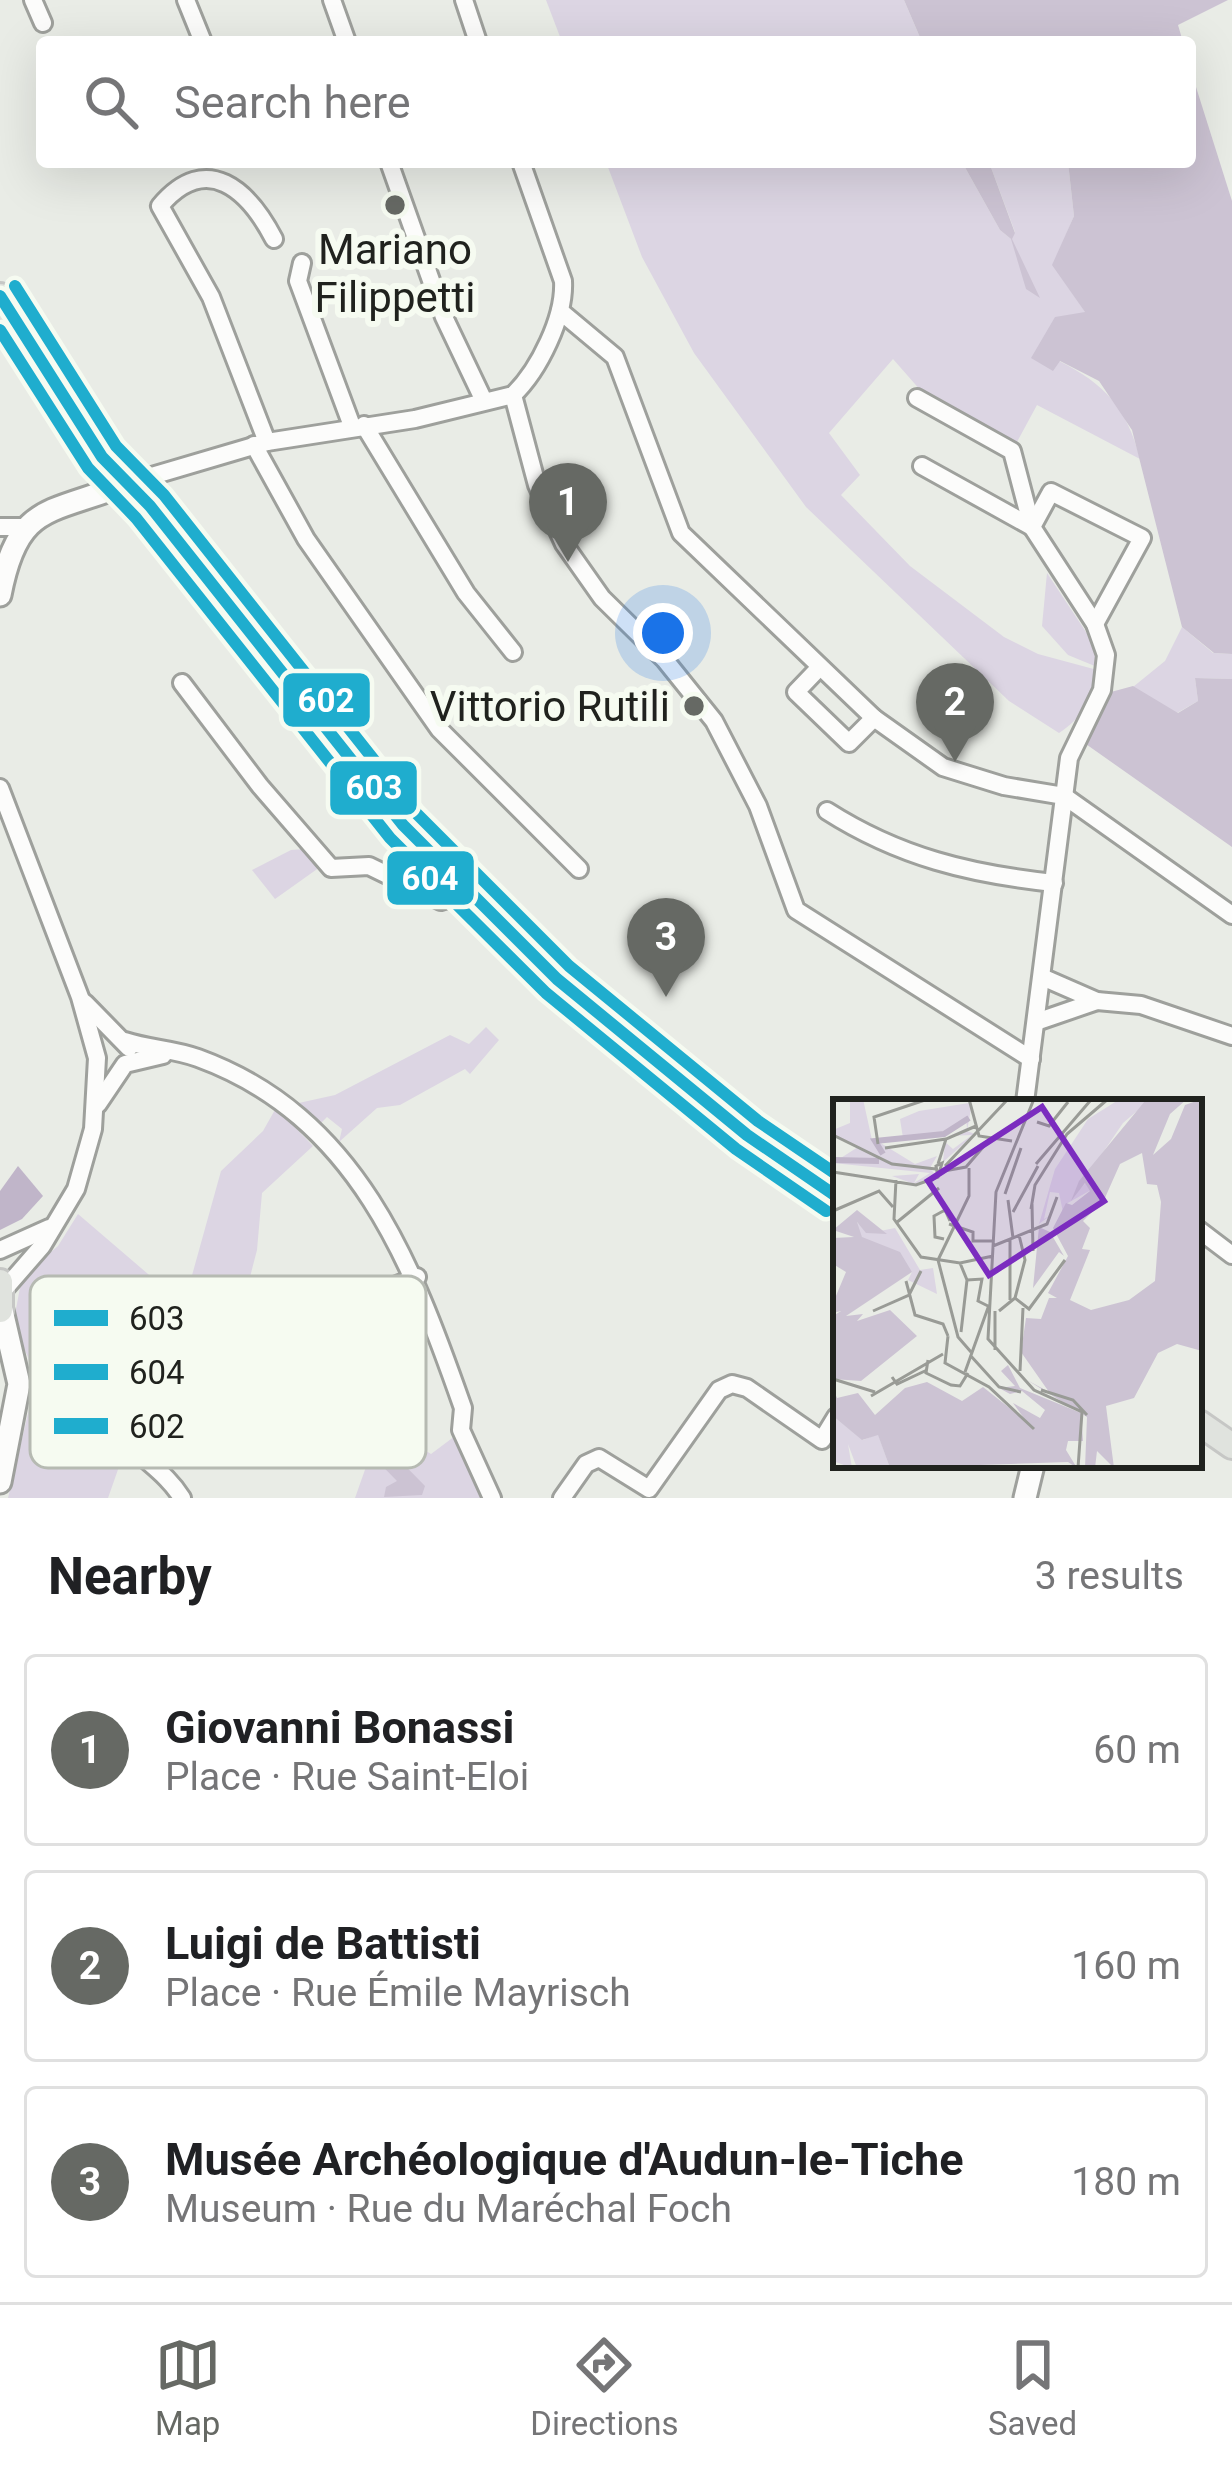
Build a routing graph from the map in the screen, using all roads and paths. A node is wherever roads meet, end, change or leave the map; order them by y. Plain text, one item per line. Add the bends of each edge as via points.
1 (33, 0) edge
2 (186, 0) edge
3 (332, 0) edge
4 (464, 0) edge
5 (43, 23) dead end
6 (201, 36) edge
7 (345, 36) edge
8 (476, 36) edge
9 (391, 168) edge
10 (523, 168) edge
11 (274, 238) dead end
12 (302, 263) dead end
13 (0, 296) edge
14 (560, 311) junction
15 (513, 395) junction
16 (917, 398) dead end
17 (484, 401) junction
18 (358, 425) junction
19 (260, 444) junction
20 (922, 466) dead end
21 (128, 483) junction
22 (11, 527) edge
23 (1032, 527) junction
24 (0, 596) edge
25 (1095, 624) junction
26 (513, 652) dead end
27 (819, 668) junction
28 (182, 682) dead end
29 (874, 718) junction
30 (0, 788) edge
31 (1064, 796) junction
32 (827, 811) dead end
33 (579, 868) dead end
34 (1054, 883) junction
35 (467, 893) junction
36 (1232, 915) edge
37 (1042, 977) junction
38 (80, 997) junction
39 (1097, 1001) junction
40 (1036, 1022) junction
41 (1232, 1036) edge
42 (123, 1039) junction
43 (176, 1052) junction
44 (96, 1056) junction
45 (1031, 1058) junction
46 (123, 1065) junction
47 (1030, 1099) edge
48 (93, 1112) junction
49 (833, 1194) edge
50 (59, 1221) junction
51 (1202, 1232) edge
52 (0, 1250) edge
53 (1232, 1255) edge
54 (416, 1276) edge
55 (1, 1297) edge
56 (426, 1302) edge
57 (0, 1365) edge
58 (19, 1384) junction
59 (833, 1423) edge
60 (1202, 1425) edge
61 (1232, 1446) edge
62 (158, 1468) edge
63 (1032, 1468) edge
64 (0, 1482) edge
65 (656, 1494) edge
66 (182, 1498) edge
67 (492, 1498) edge
68 (562, 1498) edge
69 (1025, 1498) edge

1 - 5 street
2 - 6 street
3 - 7 street
4 - 8 street
9 - 17 street via 443,317
10 - 14 street via 563,281
11 - 19 street via 250,197 228,182 193,184 160,206 211,297
12 - 18 street via 298,280
13 - 21 main road via 56,391
14 - 15 street
14 - 27 street via 615,357 681,533
15 - 17 street
15 - 45 street via 537,485 564,544 714,721 758,806 796,910
16 - 23 street via 1012,451
17 - 18 street
18 - 19 street
18 - 26 street
19 - 21 street
19 - 33 street via 364,629 440,729
20 - 23 street
21 - 22 main road
21 - 35 main road via 342,753
22 - 24 main road
23 - 25 street
23 - 25 street via 1052,492 1142,538
25 - 31 street via 1106,672
27 - 29 street
27 - 29 street via 796,692 849,743
28 - 35 street via 331,868 369,866 441,901
29 - 31 street via 944,766
30 - 38 street
31 - 34 street
31 - 36 street
32 - 34 street via 910,855 986,876
34 - 37 street
35 - 49 main road via 556,980 747,1136
37 - 39 street
37 - 40 street
38 - 42 street
38 - 44 street
39 - 40 street
39 - 41 street via 1141,1005
40 - 45 street
42 - 43 street
42 - 44 street via 106,1036
42 - 46 street via 130,1055
43 - 46 street
43 - 54 street via 242,1079 295,1115 382,1211
44 - 46 street via 106,1068
44 - 48 street
45 - 47 street
46 - 48 street
48 - 50 street via 76,1189
50 - 52 street
50 - 55 street
51 - 53 street
55 - 58 main road
56 - 67 street via 464,1408 461,1430
57 - 58 main road
58 - 64 main road
59 - 65 street via 822,1440 732,1384 719,1390
60 - 61 main road
62 - 66 street
63 - 69 main road
65 - 68 street via 599,1458

